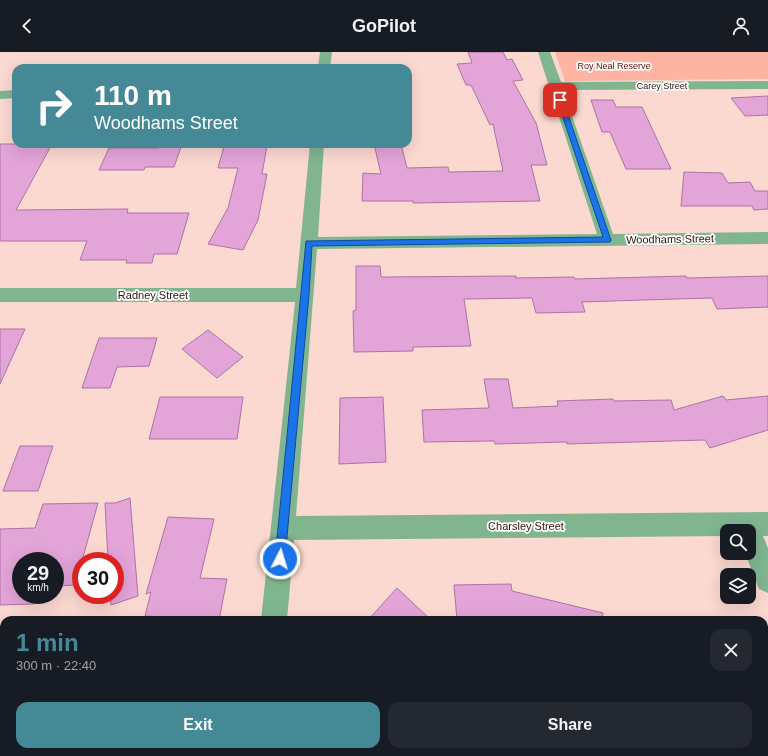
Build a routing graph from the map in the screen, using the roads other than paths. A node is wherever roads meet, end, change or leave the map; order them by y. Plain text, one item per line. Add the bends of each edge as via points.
1 (326, 52) edge
2 (544, 52) edge
3 (324, 64) edge
4 (768, 85) edge
5 (555, 86) junction
6 (0, 94) edge
7 (12, 94) edge
8 (317, 148) edge
9 (768, 238) edge
10 (607, 240) junction
11 (308, 243) junction
12 (0, 295) edge
13 (305, 295) junction
14 (757, 524) edge
15 (283, 528) junction
16 (768, 580) edge
17 (274, 616) edge

1 - 3 street
2 - 5 street
4 - 5 street, Carey Street
5 - 10 street
6 - 7 street
8 - 11 street
9 - 10 street, Woodhams Street
10 - 11 street, Woodhams Street
11 - 13 street
12 - 13 street, Radney Street
13 - 15 street
14 - 15 street, Charsley Street
14 - 16 street
15 - 17 street

